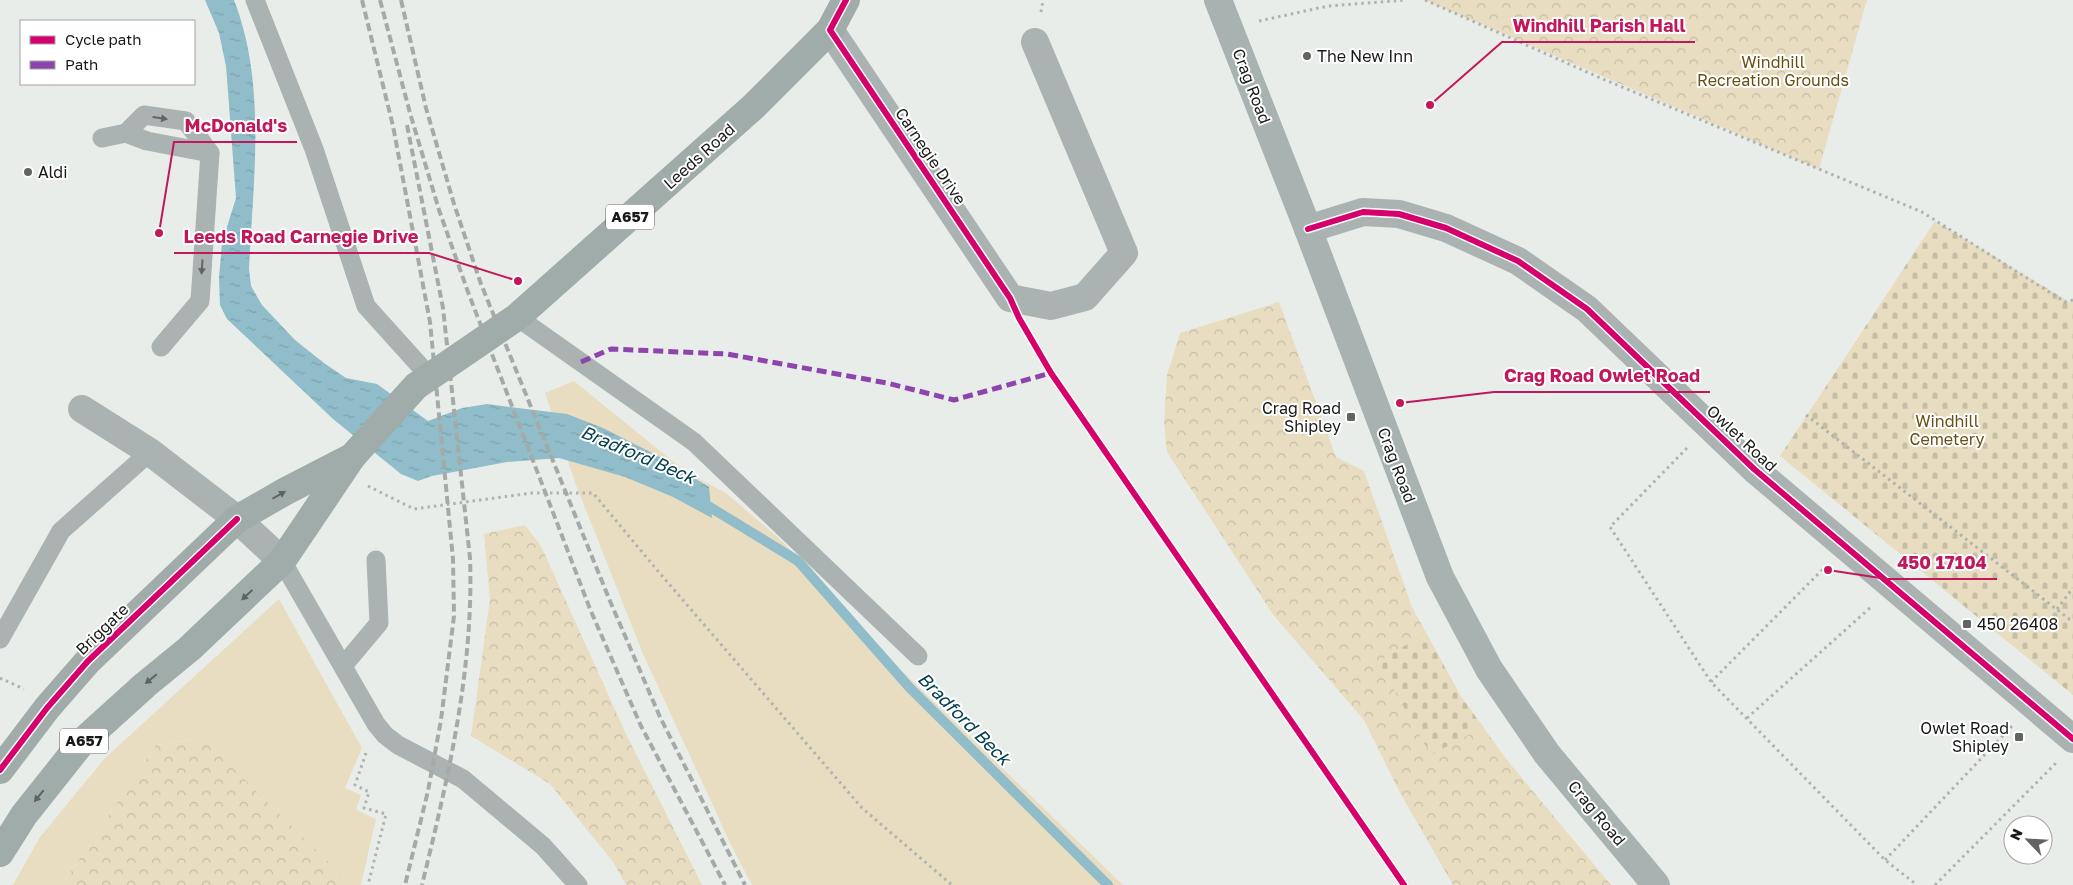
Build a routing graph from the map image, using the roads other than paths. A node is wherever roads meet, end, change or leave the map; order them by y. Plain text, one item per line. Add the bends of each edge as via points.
1 (255, 0) edge
2 (846, 0) edge
3 (1218, 0) edge
4 (830, 30) junction
5 (1035, 42) dead end
6 (126, 133) junction
7 (102, 138) dead end
8 (210, 153) junction
9 (1308, 229) junction
10 (517, 317) junction
11 (161, 347) dead end
12 (423, 381) junction
13 (82, 409) dead end
14 (150, 452) junction
15 (348, 466) junction
16 (237, 519) junction
17 (376, 560) dead end
18 (282, 562) junction
19 (6, 612) edge
20 (0, 639) edge
21 (918, 656) dead end
22 (343, 666) junction
23 (2066, 750) edge
24 (0, 770) edge
25 (0, 853) edge
26 (578, 885) edge
27 (1656, 885) edge

1 - 12 lane via 314,149 366,306
2 - 4 main road, Leeds Road / A657
3 - 9 main road, Crag Road
4 - 5 street, Carnegie Drive via 1010,298 1051,306 1085,297 1124,253
4 - 10 main road, Leeds Road / A657 via 753,107
6 - 7 lane
6 - 8 lane via 147,141
6 -> 8 lane via 144,116 186,122
8 -> 11 lane via 200,301
9 - 23 street, Owlet Road via 1363,212 1399,214 1446,228 1518,261 1586,309 1754,469 2031,705
9 - 27 main road, Crag Road via 1444,586 1489,669 1547,754
10 - 12 main road, Leeds Road / A657
10 - 21 lane via 694,442
12 - 15 main road, Briggate / A657
13 - 14 street
14 - 16 street
14 - 19 lane via 62,530
16 -> 15 main road, Briggate / A657 via 286,491
15 - 18 main road, Briggate / A657
16 - 18 street
16 - 24 main road, Briggate / A657 via 88,661
17 - 22 lane via 379,623
18 - 22 lane
18 -> 25 main road, Briggate / A657 via 82,742 24,815
19 - 20 lane
22 - 26 lane via 385,735 398,746 463,779 543,846

